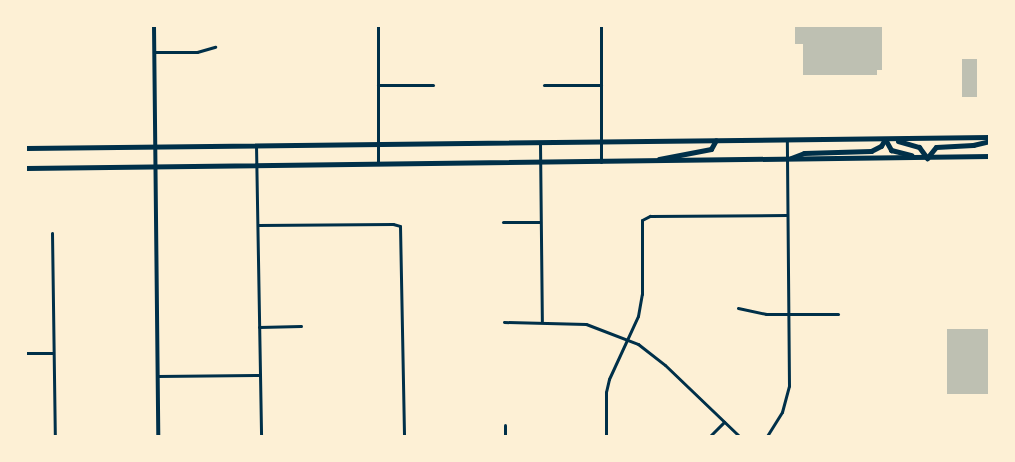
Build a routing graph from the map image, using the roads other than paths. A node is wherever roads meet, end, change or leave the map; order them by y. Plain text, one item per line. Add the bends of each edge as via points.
1 (154, 26) edge
2 (378, 26) edge
3 (601, 26) edge
4 (215, 47) dead end
5 (154, 52) junction
6 (378, 84) junction
7 (433, 85) dead end
8 (544, 85) dead end
9 (601, 85) junction
10 (885, 139) junction
11 (990, 139) edge
12 (716, 140) junction
13 (787, 140) junction
14 (601, 142) junction
15 (540, 143) junction
16 (378, 144) junction
17 (256, 145) junction
18 (154, 147) junction
19 (26, 148) edge
20 (990, 156) edge
21 (927, 158) junction
22 (787, 160) junction
23 (653, 161) junction
24 (540, 162) junction
25 (601, 162) junction
26 (378, 164) junction
27 (256, 165) junction
28 (154, 166) junction
29 (26, 168) edge
30 (787, 214) junction
31 (503, 222) dead end
32 (541, 222) junction
33 (258, 225) junction
34 (52, 233) dead end
35 (738, 308) dead end
36 (838, 314) dead end
37 (789, 315) junction
38 (542, 321) junction
39 (504, 322) dead end
40 (301, 326) dead end
41 (259, 327) junction
42 (627, 339) junction
43 (53, 352) junction
44 (26, 353) edge
45 (260, 375) junction
46 (157, 376) junction
47 (724, 422) junction
48 (505, 425) dead end
49 (55, 436) edge
50 (158, 436) edge
51 (261, 436) edge
52 (404, 436) edge
53 (505, 436) edge
54 (606, 436) edge
55 (710, 436) edge
56 (739, 436) edge
57 (767, 436) edge

1 - 5 street
2 - 6 street
3 - 9 street
4 - 5 street via 197,52
5 - 18 street
6 - 7 street
6 - 16 street
8 - 9 street
9 - 14 street
10 - 11 main road
10 - 13 main road
10 - 21 main road via 919,147
10 - 21 main road via 891,150
10 - 22 main road via 871,151 804,153
11 - 21 main road via 973,145 936,147
12 - 13 main road
12 - 14 main road
12 - 23 main road via 711,149
13 - 22 street
14 - 15 main road
14 - 25 street
15 - 16 main road
15 - 24 street
16 - 17 main road
16 - 26 street
17 - 18 main road
17 - 27 street
18 - 19 main road
18 - 28 street
20 - 21 main road
21 - 22 main road
22 - 23 main road
22 - 30 street
23 - 25 main road
24 - 25 main road
24 - 26 main road
24 - 32 street
26 - 27 main road
27 - 28 main road
27 - 33 street
28 - 29 main road
28 - 46 street
30 - 37 street
30 - 42 street via 642,219 642,294 638,316
31 - 32 street
32 - 38 street
33 - 41 street
33 - 52 street via 400,226
34 - 43 street
35 - 37 street
36 - 37 street
37 - 57 street via 789,386 782,412
38 - 39 street
38 - 42 street via 586,324
40 - 41 street
41 - 45 street
42 - 47 street via 666,365
42 - 54 street via 606,392
43 - 44 street
43 - 49 street
45 - 46 street
45 - 51 street
46 - 50 street
47 - 55 street
47 - 56 street
48 - 53 street

